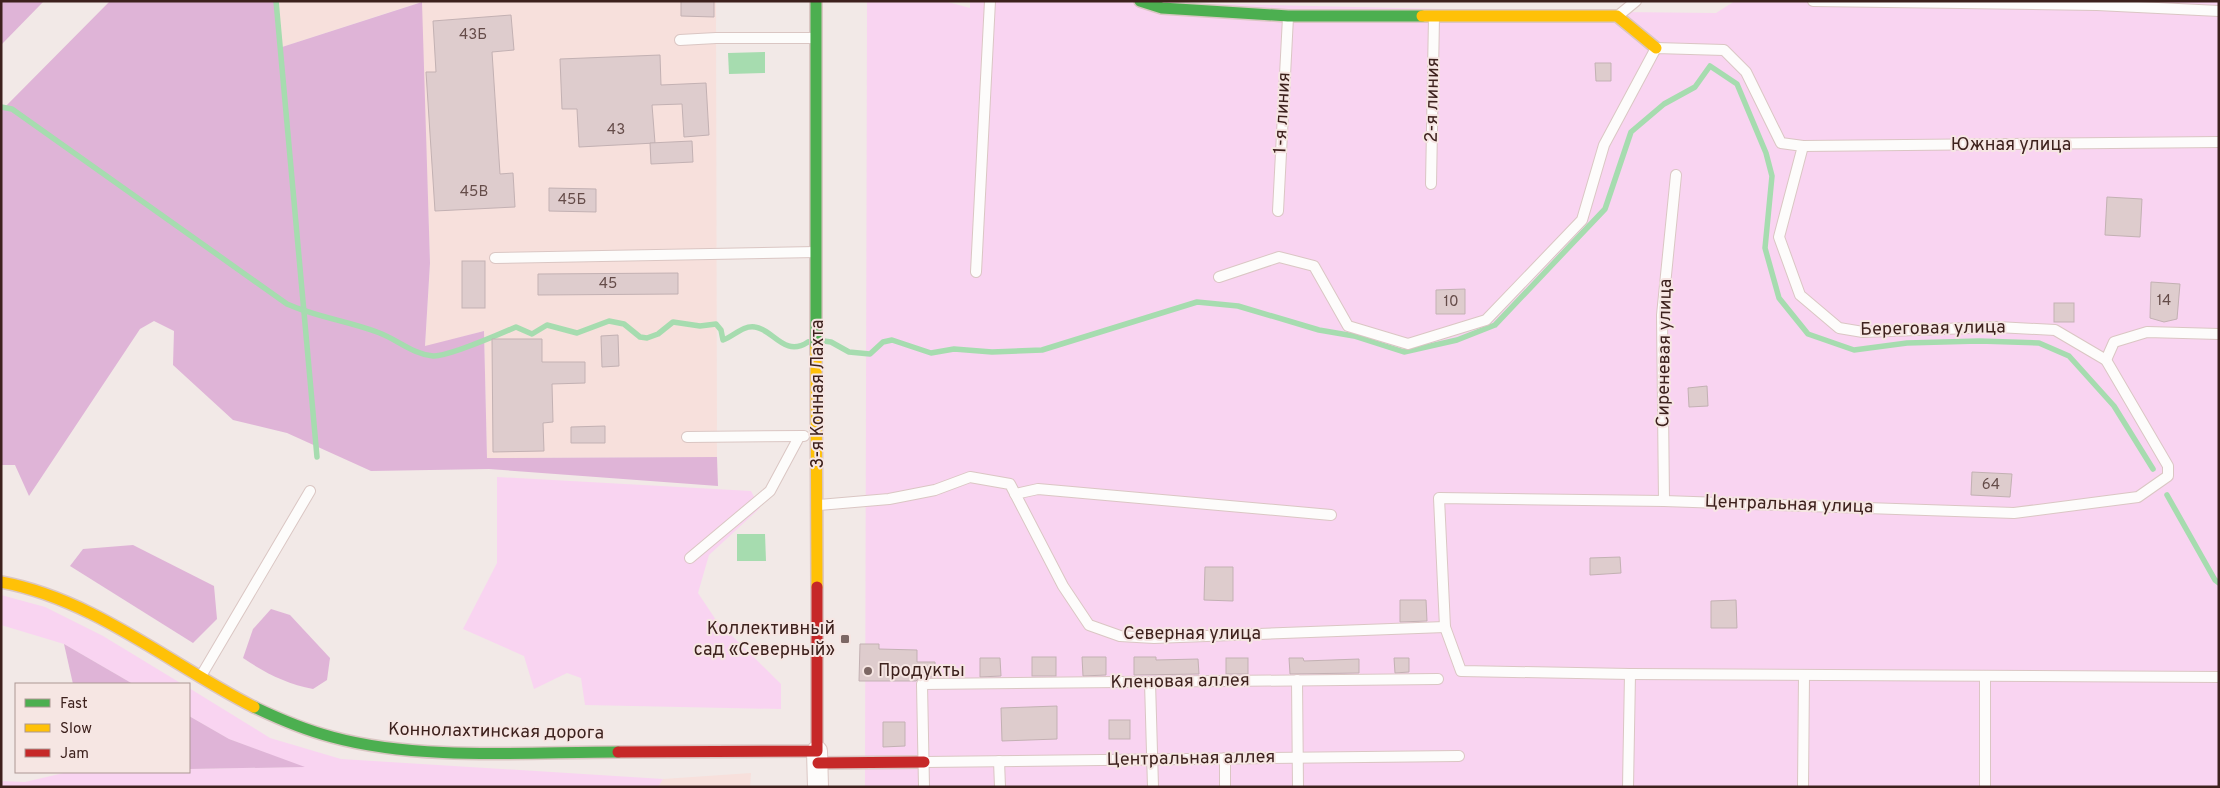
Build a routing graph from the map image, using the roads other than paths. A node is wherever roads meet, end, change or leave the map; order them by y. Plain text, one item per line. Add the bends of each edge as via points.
1 (816, 1) edge
2 (990, 1) edge
3 (1140, 1) edge
4 (1636, 1) edge
5 (1813, 1) edge
6 (2219, 11) edge
7 (1288, 16) junction
8 (1434, 16) junction
9 (1618, 16) junction
10 (816, 38) junction
11 (680, 40) dead end
12 (1656, 48) junction
13 (2219, 142) edge
14 (1803, 146) junction
15 (1676, 175) dead end
16 (1431, 184) dead end
17 (1278, 211) dead end
18 (817, 252) junction
19 (495, 258) dead end
20 (976, 272) dead end
21 (1219, 276) dead end
22 (2219, 334) edge
23 (2106, 360) junction
24 (818, 435) junction
25 (799, 436) junction
26 (687, 437) dead end
27 (310, 491) dead end
28 (1015, 494) junction
29 (2138, 497) joint
30 (1664, 501) junction
31 (818, 505) junction
32 (1330, 516) dead end
33 (690, 558) dead end
34 (1, 582) edge
35 (1445, 627) junction
36 (1630, 674) junction
37 (1804, 675) junction
38 (1985, 676) junction
39 (201, 677) junction
40 (2219, 677) edge
41 (1438, 679) dead end
42 (1297, 680) junction
43 (1150, 682) junction
44 (1459, 756) dead end
45 (818, 757) junction
46 (1298, 757) junction
47 (1225, 758) junction
48 (1152, 759) junction
49 (999, 761) junction
50 (924, 762) junction
51 (818, 787) edge
52 (924, 787) edge
53 (1000, 787) edge
54 (1152, 787) edge
55 (1225, 787) edge
56 (1298, 787) edge
57 (1628, 787) edge
58 (1803, 787) edge
59 (1985, 787) edge

1 - 10 main road, 3-я Конная Лахта
2 - 20 lane
3 - 7 main road via 1162,8
4 - 9 lane
5 - 6 lane via 2096,5
7 - 8 main road
7 - 17 lane, 1-я линия
8 - 9 main road
8 - 16 lane, 2-я линия
9 - 12 main road
10 - 11 lane
10 - 18 main road, 3-я Конная Лахта
12 - 14 lane via 1724,50 1746,72 1781,143
12 - 21 lane via 1604,145 1582,220 1486,320 1408,344 1348,326 1314,266 1278,257
13 - 14 lane, Южная улица
14 - 23 lane, Береговая улица via 1779,237 1800,295 1839,328 1863,332 1997,327 2055,330
15 - 30 lane, Сиреневая улица via 1662,315
18 - 19 lane
18 - 24 main road, 3-я Конная Лахта
22 - 23 lane via 2147,332 2114,342
23 - 29 lane, Береговая улица via 2168,466 2168,476
24 - 25 lane
24 - 31 main road, 3-я Конная Лахта
25 - 26 lane
25 - 33 lane via 770,491
27 - 39 lane
28 - 31 lane, Северная улица via 1010,484 970,477 935,490 889,499
28 - 32 lane via 1038,489
28 - 35 lane, Северная улица via 1063,586 1089,625 1120,636 1154,638
29 - 30 lane, Центральная улица via 2014,514
30 - 35 lane, Центральная улица via 1439,498
31 - 45 main road, 3-я Конная Лахта
34 - 39 main road, Коннолахтинская дорога via 35,589 69,604
35 - 36 lane via 1462,671
36 - 37 lane
36 - 57 lane
37 - 38 lane
37 - 58 lane
38 - 40 lane
38 - 59 lane
39 - 45 main road, Коннолахтинская дорога via 297,727 343,741 390,749
41 - 42 lane, Кленовая аллея
42 - 43 lane, Кленовая аллея
42 - 46 lane
43 - 48 lane
43 - 50 lane, Кленовая аллея via 922,684
44 - 46 lane, Центральная аллея
45 - 50 main road, Коннолахтинская дорога
45 - 51 street, 3-я Конная Лахта
46 - 47 lane, Центральная аллея
46 - 56 lane
47 - 48 lane, Центральная аллея
47 - 55 lane
48 - 49 lane, Центральная аллея
48 - 54 lane
49 - 50 lane, Центральная аллея
49 - 53 lane
50 - 52 lane

